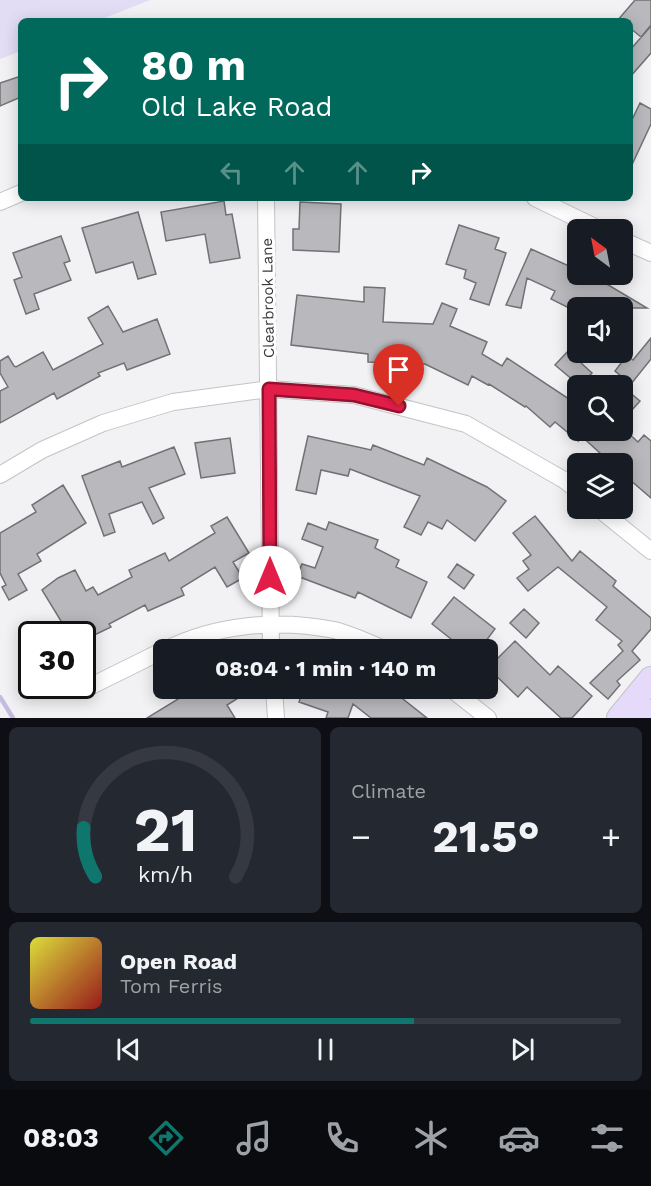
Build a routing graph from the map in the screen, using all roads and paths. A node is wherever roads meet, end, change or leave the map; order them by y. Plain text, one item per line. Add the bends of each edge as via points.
1 (18, 194) edge
2 (266, 201) edge
3 (541, 201) edge
4 (0, 202) edge
5 (578, 219) edge
6 (633, 245) edge
7 (651, 254) edge
8 (269, 389) junction
9 (0, 475) edge
10 (567, 482) edge
11 (612, 519) edge
12 (651, 551) edge
13 (270, 624) junction
14 (194, 639) edge
15 (271, 639) edge
16 (358, 639) edge
17 (153, 655) edge
18 (96, 684) edge
19 (648, 696) edge
20 (275, 699) edge
21 (464, 699) edge
22 (276, 718) edge
23 (488, 718) edge
24 (618, 718) edge
25 (646, 718) edge

1 - 4 street
2 - 8 street, Clearbrook Lane
3 - 5 street
6 - 7 street
8 - 9 street via 173,402 103,423 42,450
8 - 10 street via 354,395 466,424
8 - 13 street, Clearbrook Lane
11 - 12 street
13 - 14 street via 216,631
13 - 15 street, Clearbrook Lane
13 - 16 street via 335,630
17 - 18 street
19 - 24 main road
19 - 25 main road
20 - 22 street
21 - 23 street

